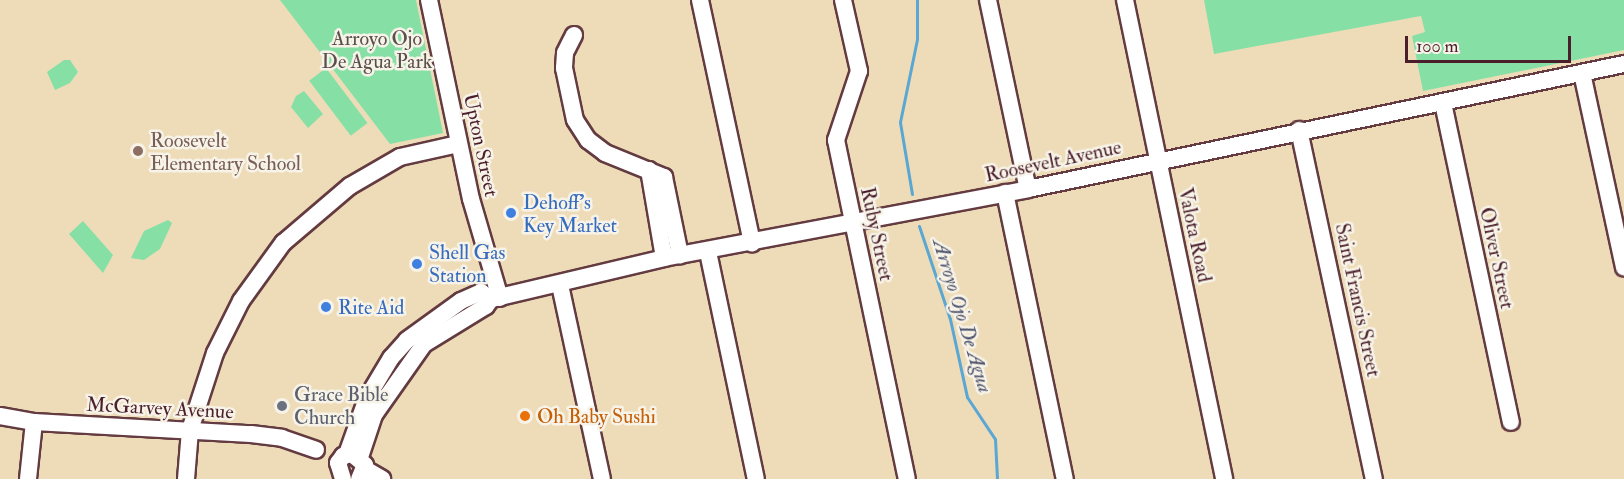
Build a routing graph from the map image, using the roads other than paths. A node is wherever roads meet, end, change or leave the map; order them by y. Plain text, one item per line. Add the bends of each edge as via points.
1 (429, 0) edge
2 (700, 0) edge
3 (843, 0) edge
4 (988, 0) edge
5 (1125, 0) edge
6 (574, 36) dead end
7 (1624, 64) edge
8 (1582, 73) junction
9 (1443, 103) junction
10 (1299, 130) junction
11 (458, 144) junction
12 (1158, 160) junction
13 (1028, 189) junction
14 (1005, 193) junction
15 (853, 222) junction
16 (752, 243) junction
17 (708, 252) junction
18 (672, 257) junction
19 (1624, 268) edge
20 (560, 285) junction
21 (495, 298) junction
22 (0, 416) edge
23 (34, 422) junction
24 (1511, 422) dead end
25 (190, 430) junction
26 (351, 471) edge
27 (28, 479) edge
28 (186, 479) edge
29 (382, 479) edge
30 (602, 479) edge
31 (756, 479) edge
32 (907, 479) edge
33 (1065, 479) edge
34 (1224, 479) edge
35 (1374, 479) edge

1 - 11 street, Upton Street
2 - 16 street
3 - 15 street, Ruby Street via 859,71 837,140
4 - 13 street
5 - 12 street, Valota Road
6 - 18 street via 565,52 564,68 575,120 588,140 605,153 664,177
7 - 8 street, Roosevelt Avenue
8 - 9 street, Roosevelt Avenue
8 - 19 street
9 - 10 street, Roosevelt Avenue
9 - 24 street, Oliver Street
10 - 12 street, Roosevelt Avenue
10 - 35 street, Saint Francis Street
11 - 21 street, Upton Street
11 - 25 street via 400,157 373,172 330,202 283,243 241,301 215,353
12 - 13 street, Roosevelt Avenue
12 - 34 street, Valota Road
13 - 14 street, Roosevelt Avenue
14 - 15 street, Roosevelt Avenue
14 - 33 street
15 - 16 street, Roosevelt Avenue
15 - 32 street, Ruby Street
16 - 17 street, Roosevelt Avenue
17 - 18 street, Roosevelt Avenue
17 - 31 street
18 - 20 street, Roosevelt Avenue
20 - 21 street, Roosevelt Avenue
20 - 30 street
21 - 26 street, Roosevelt Avenue via 424,344 374,415
22 - 23 street, McGarvey Avenue
23 - 25 street, McGarvey Avenue
23 - 27 street
25 - 26 street, McGarvey Avenue via 282,438 316,450
25 - 28 street
26 - 29 street, McGarvey Avenue

